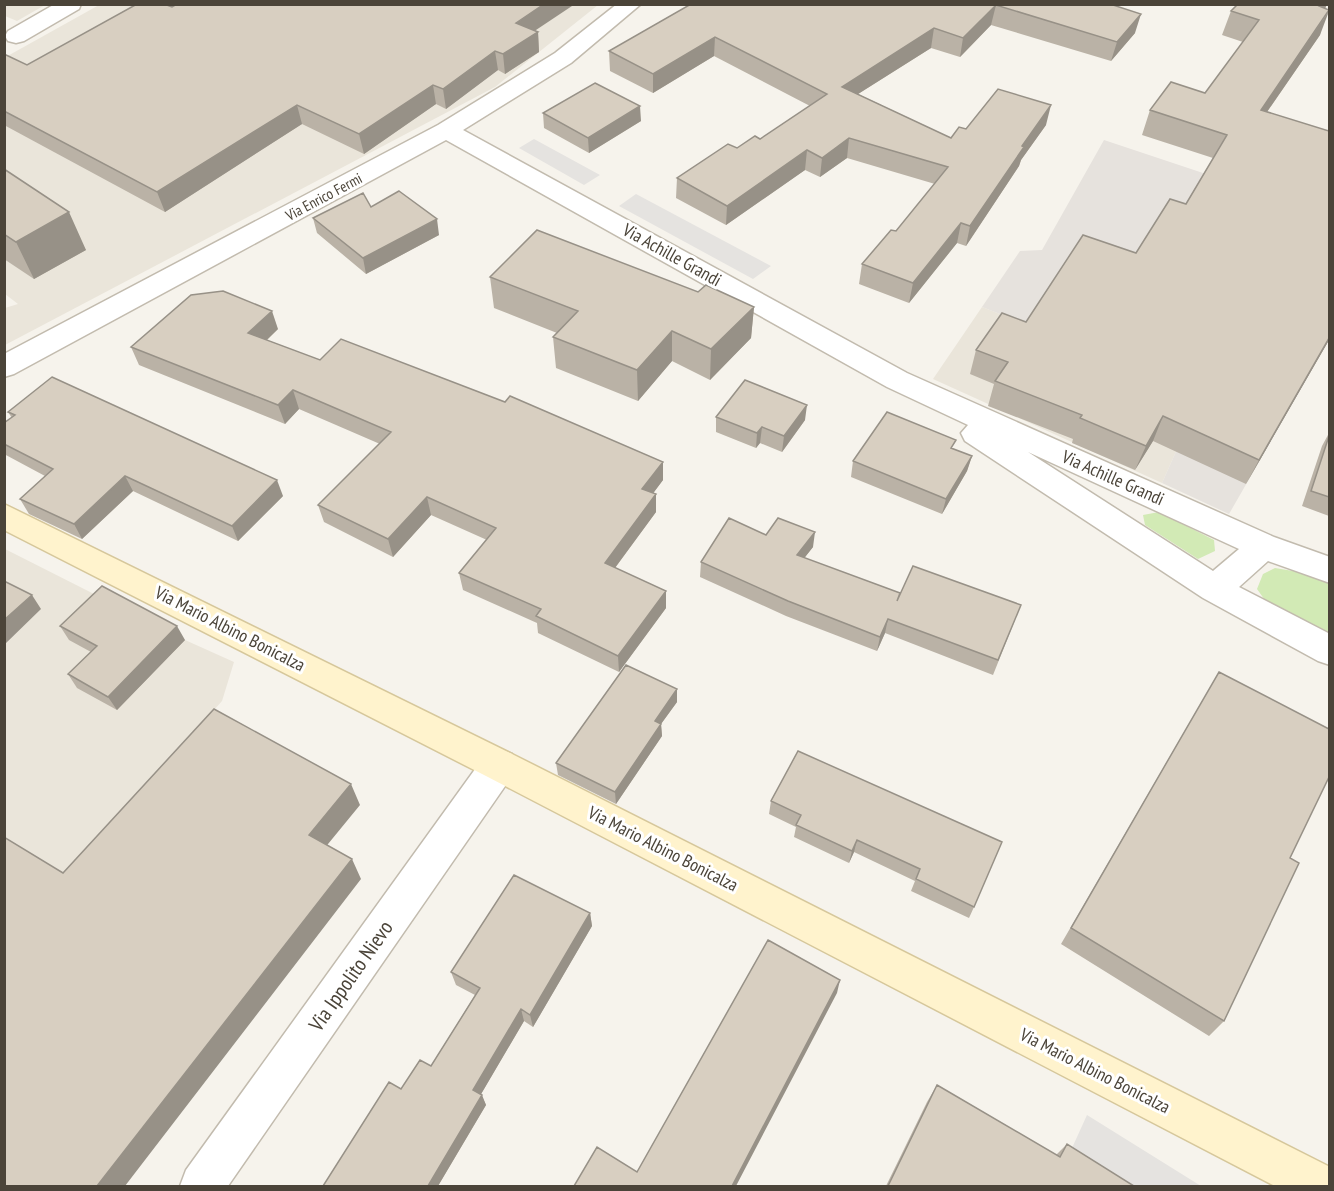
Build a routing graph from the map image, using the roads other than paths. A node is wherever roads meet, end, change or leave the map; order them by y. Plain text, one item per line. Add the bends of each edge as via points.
1 (70, 4) edge
2 (631, 4) edge
3 (16, 36) dead end
4 (446, 130) junction
5 (4, 368) edge
6 (897, 380) junction
7 (4, 516) edge
8 (1263, 546) junction
9 (1329, 570) edge
10 (1215, 589) junction
11 (1329, 651) edge
12 (499, 765) junction
13 (202, 1186) edge
14 (1320, 1186) edge

1 - 3 street
2 - 4 street, Via Enrico Fermi via 563,58
4 - 5 street, Via Enrico Fermi
4 - 6 street, Via Achille Grandi
6 - 8 street, Via Achille Grandi
6 - 10 street, Via Achille Grandi
7 - 12 main road, Via Mario Albino Bonicalza
8 - 9 street, Via Achille Grandi
8 - 10 street
10 - 11 street, Via Achille Grandi
12 - 13 street, Via Ippolito Nievo
12 - 14 main road, Via Mario Albino Bonicalza

